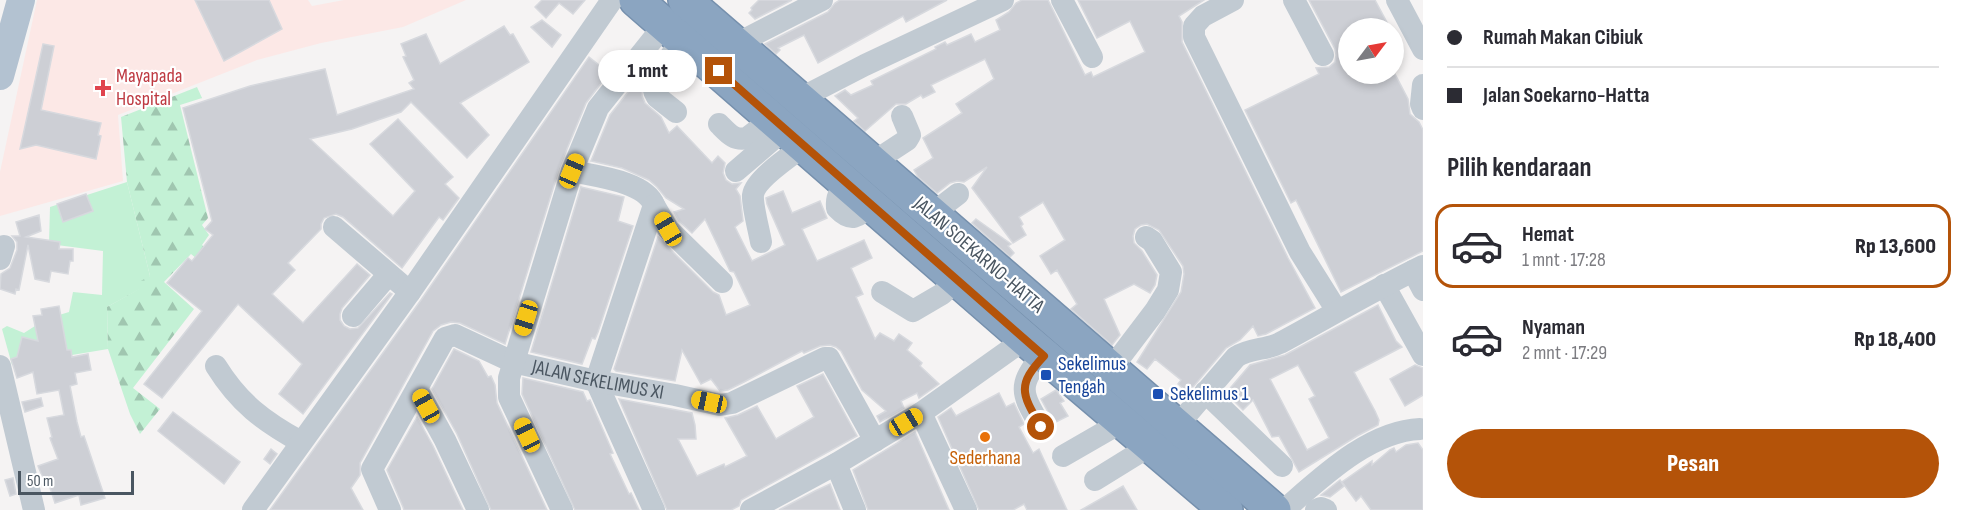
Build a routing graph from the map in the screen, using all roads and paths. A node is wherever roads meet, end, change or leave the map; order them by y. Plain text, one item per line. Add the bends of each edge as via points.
1 (21, 0) edge
2 (612, 0) edge
3 (636, 0) edge
4 (822, 0) edge
5 (1003, 0) edge
6 (1062, 0) edge
7 (1233, 0) edge
8 (1294, 0) edge
9 (1397, 0) edge
10 (681, 13) edge
11 (887, 37) dead end
12 (736, 44) junction
13 (1423, 49) edge
14 (1323, 55) dead end
15 (1092, 57) dead end
16 (0, 76) edge
17 (1423, 85) edge
18 (793, 93) junction
19 (1423, 109) edge
20 (676, 112) dead end
21 (902, 116) dead end
22 (719, 124) dead end
23 (787, 131) junction
24 (872, 163) junction
25 (572, 171) junction
26 (736, 171) dead end
27 (958, 194) dead end
28 (654, 205) junction
29 (932, 214) junction
30 (333, 227) dead end
31 (1146, 237) dead end
32 (761, 242) dead end
33 (388, 275) junction
34 (1420, 276) edge
35 (957, 280) junction
36 (722, 282) dead end
37 (1384, 285) junction
38 (410, 292) junction
39 (882, 292) dead end
40 (1337, 311) junction
41 (353, 316) dead end
42 (1034, 347) junction
43 (1423, 355) edge
44 (513, 362) junction
45 (0, 366) edge
46 (216, 366) dead end
47 (1111, 369) junction
48 (596, 381) junction
49 (417, 389) junction
50 (1205, 392) junction
51 (921, 413) junction
52 (1177, 426) junction
53 (1041, 427) dead end
54 (1114, 427) junction
55 (1420, 429) dead end
56 (875, 441) junction
57 (301, 442) junction
58 (1139, 453) junction
59 (1064, 456) dead end
60 (836, 464) junction
61 (1282, 466) dead end
62 (1095, 480) dead end
63 (758, 509) edge
64 (34, 510) edge
65 (253, 510) edge
66 (390, 510) edge
67 (478, 510) edge
68 (562, 510) edge
69 (654, 510) edge
70 (855, 510) edge
71 (966, 510) edge
72 (1226, 510) edge
73 (1274, 510) edge
74 (1284, 510) edge
75 (1316, 510) edge
76 (1326, 510) edge

1 - 16 main road
2 - 38 street
3 - 10 highway, JALAN SOEKARNO-HATTA
4 - 12 street
5 - 18 street via 865,65
6 - 15 street
7 - 40 street via 1203,16 1194,26 1194,36 1300,252
8 - 14 street
9 - 13 street
10 - 12 highway, JALAN SOEKARNO-HATTA
10 - 20 street via 669,57 654,91
10 - 23 highway, JALAN SOEKARNO-HATTA
10 - 25 street via 598,108
11 - 18 street
12 - 18 highway, JALAN SOEKARNO-HATTA
17 - 19 street
18 - 24 highway, JALAN SOEKARNO-HATTA
21 - 24 street via 910,135 907,140
22 - 23 street via 732,137 742,139
23 - 26 street
23 - 32 street via 786,159 756,187 753,195
23 - 35 highway, JALAN SOEKARNO-HATTA
24 - 29 highway, JALAN SOEKARNO-HATTA
25 - 28 street via 613,179 644,192
25 - 44 street
27 - 29 street
28 - 36 street via 668,229
28 - 48 street
29 - 47 highway, JALAN SOEKARNO-HATTA
30 - 33 street
31 - 47 street via 1171,272 1168,290
33 - 38 street
33 - 41 street
34 - 37 street
35 - 39 street via 942,294 911,311
35 - 42 highway, JALAN SOEKARNO-HATTA
37 - 40 street
37 - 43 street
38 - 57 street
40 - 50 street via 1276,345 1236,357
42 - 51 street
42 - 53 street via 1024,386 1027,402
42 - 54 highway, JALAN SOEKARNO-HATTA
44 - 48 street, JALAN SEKELIMUS XI
44 - 49 street, JALAN SEKELIMUS XI via 450,335
44 - 68 street via 510,397
45 - 64 street
46 - 57 street via 245,404 269,424
47 - 52 highway, JALAN SOEKARNO-HATTA
48 - 56 street, JALAN SEKELIMUS XI via 720,405 829,358
48 - 69 street
49 - 66 street via 372,469
49 - 67 street
50 - 52 street
50 - 61 street
51 - 56 street
51 - 71 street
52 - 73 highway, JALAN SOEKARNO-HATTA
54 - 58 highway, JALAN SOEKARNO-HATTA
54 - 59 street
55 - 74 street via 1398,432 1340,462
56 - 60 street
57 - 65 street
58 - 62 street
58 - 72 highway, JALAN SOEKARNO-HATTA
60 - 63 street
60 - 70 street
75 - 76 street

